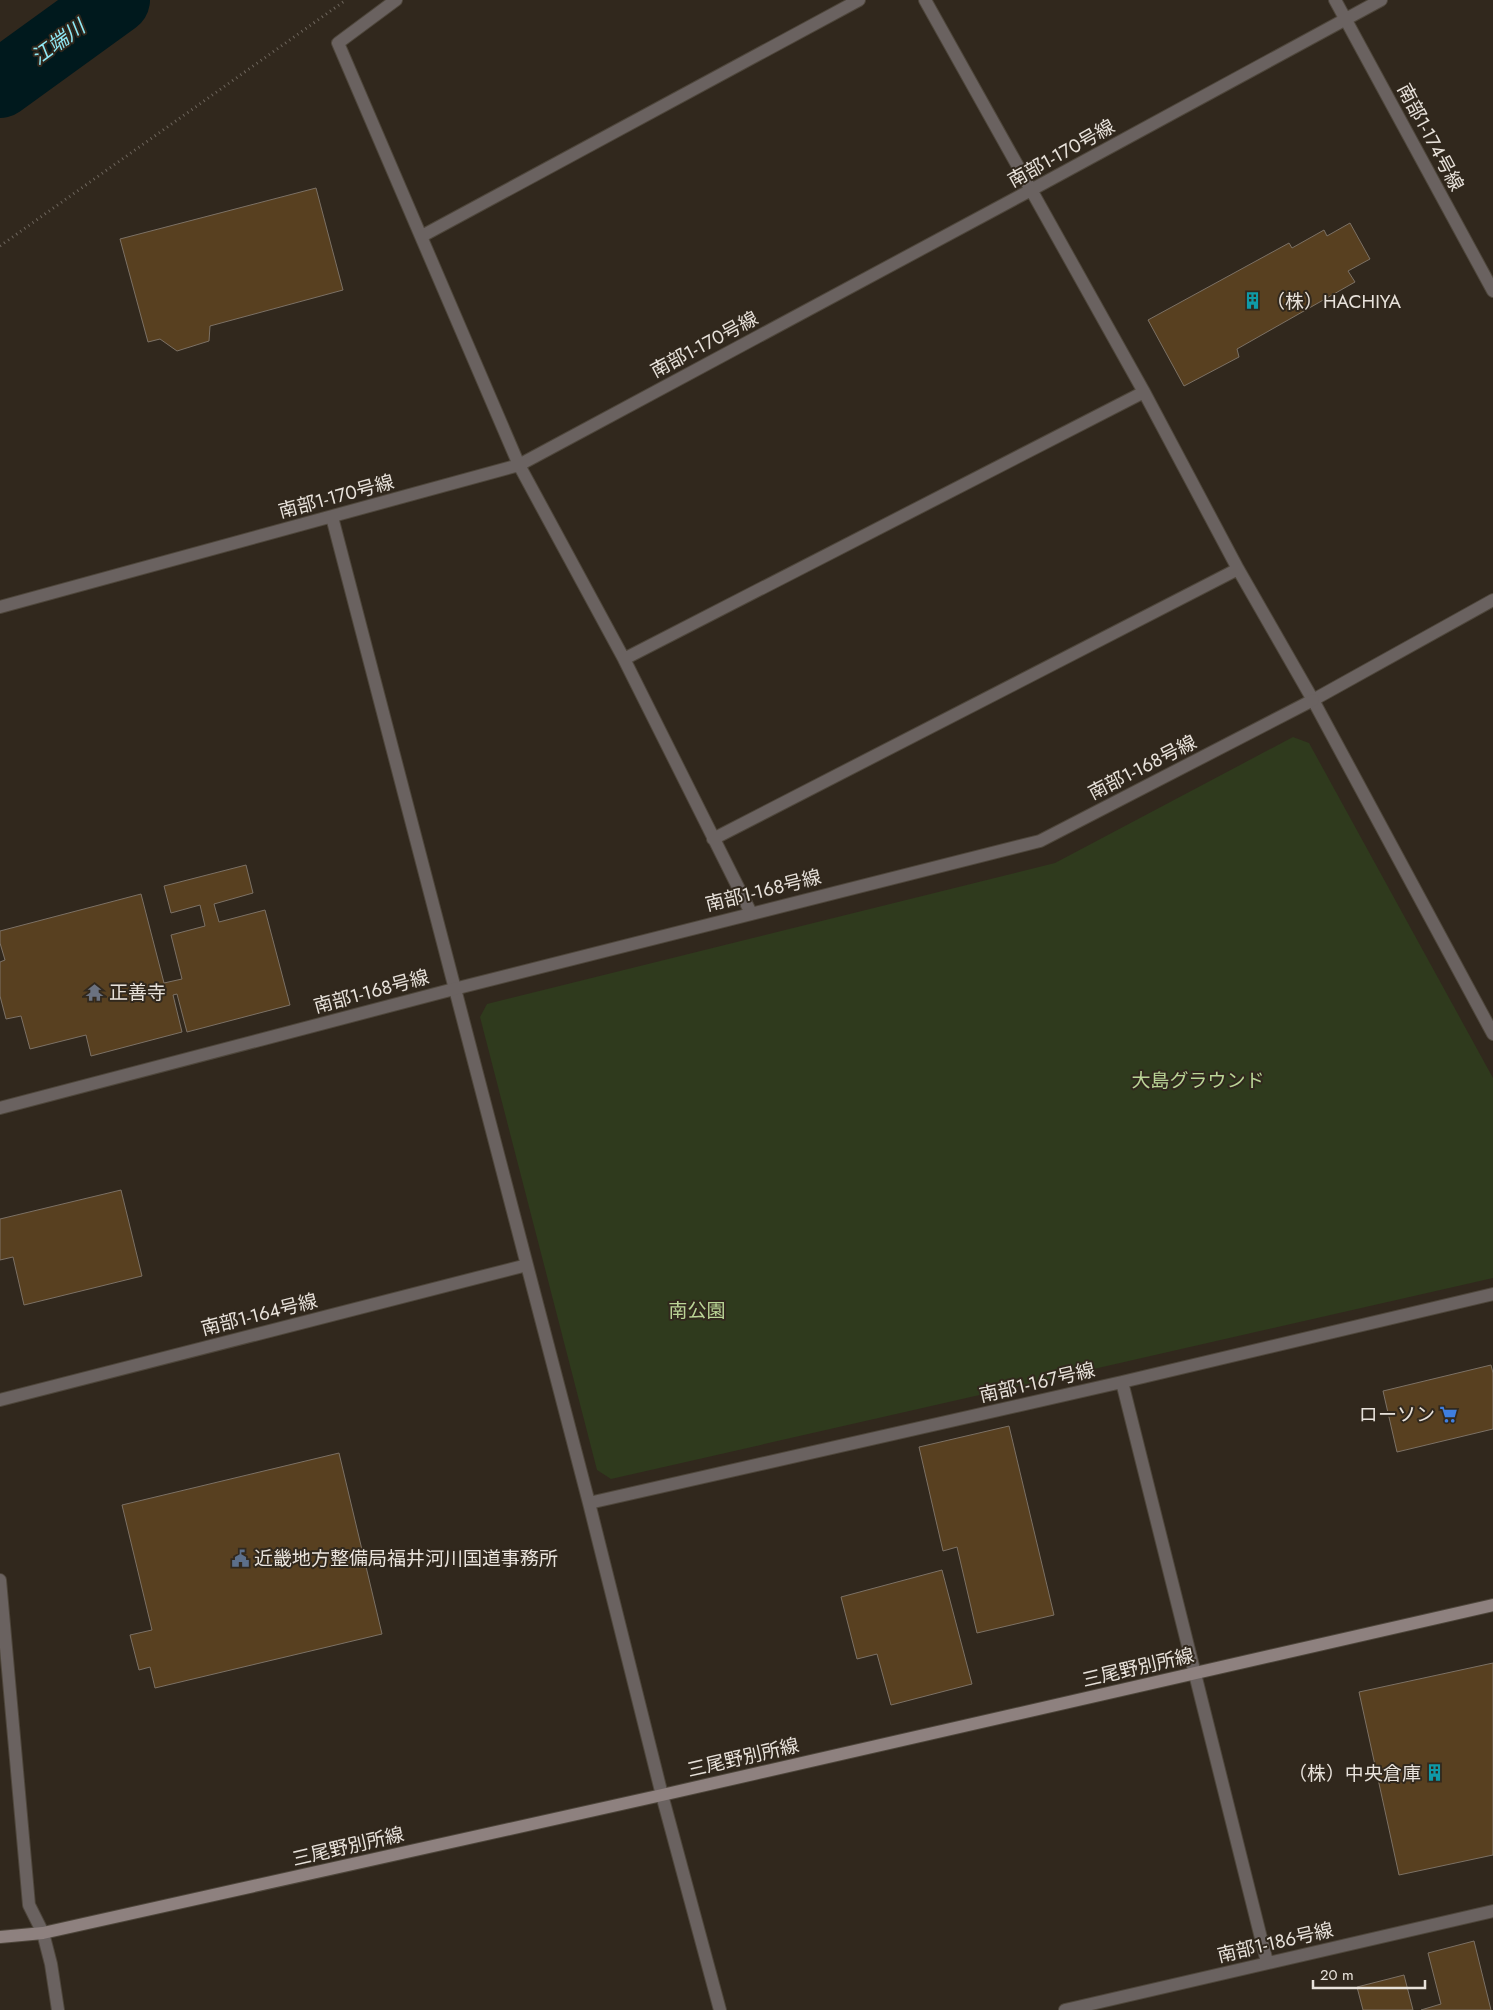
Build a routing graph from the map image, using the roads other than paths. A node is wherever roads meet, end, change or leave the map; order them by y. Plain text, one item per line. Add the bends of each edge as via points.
1 (396, 0) edge
2 (859, 0) edge
3 (925, 0) edge
4 (1335, 0) edge
5 (1380, 0) edge
6 (1346, 19) junction
7 (1031, 190) junction
8 (422, 236) junction
9 (1493, 291) edge
10 (1144, 392) junction
11 (520, 465) junction
12 (332, 517) junction
13 (1238, 569) junction
14 (1493, 600) edge
15 (0, 607) edge
16 (624, 659) junction
17 (1313, 700) junction
18 (713, 839) junction
19 (751, 913) junction
20 (454, 989) junction
21 (1493, 1034) edge
22 (0, 1108) edge
23 (527, 1265) junction
24 (1493, 1294) edge
25 (1122, 1382) junction
26 (0, 1400) edge
27 (589, 1503) junction
28 (0, 1580) edge
29 (1493, 1605) edge
30 (1196, 1673) junction
31 (662, 1795) junction
32 (1493, 1911) edge
33 (43, 1933) junction
34 (0, 1937) edge
35 (1267, 1962) junction
36 (1081, 2008) edge
37 (58, 2010) edge
38 (720, 2010) edge
39 (1065, 2010) edge

1 - 8 street via 338,43
2 - 8 street
3 - 7 street
4 - 6 street, 南部1-174号線
5 - 6 street, 南部1-170号線
6 - 7 street, 南部1-170号線
6 - 9 street, 南部1-174号線
7 - 10 street
7 - 11 street, 南部1-170号線
8 - 11 street
10 - 13 street
10 - 16 street
11 - 12 street, 南部1-170号線
11 - 16 street
12 - 15 street, 南部1-170号線
12 - 20 street
13 - 17 street
13 - 18 street
14 - 17 street, 南部1-168号線
16 - 18 street
17 - 19 street, 南部1-168号線 via 1040,841
17 - 21 street
18 - 19 street
19 - 20 street, 南部1-168号線
20 - 22 street, 南部1-168号線
20 - 23 street
23 - 26 street, 南部1-164号線
23 - 27 street
24 - 25 street, 南部1-167号線
25 - 27 street, 南部1-167号線
25 - 30 street
27 - 31 street
28 - 33 street via 28,1905
29 - 30 main road, 三尾野別所線
30 - 31 main road, 三尾野別所線
30 - 35 street
31 - 33 main road, 三尾野別所線
31 - 38 street
32 - 35 street, 南部1-186号線
33 - 34 main road, 三尾野別所線
33 - 37 street
35 - 36 street, 南部1-186号線
36 - 39 street, 南部1-186号線

